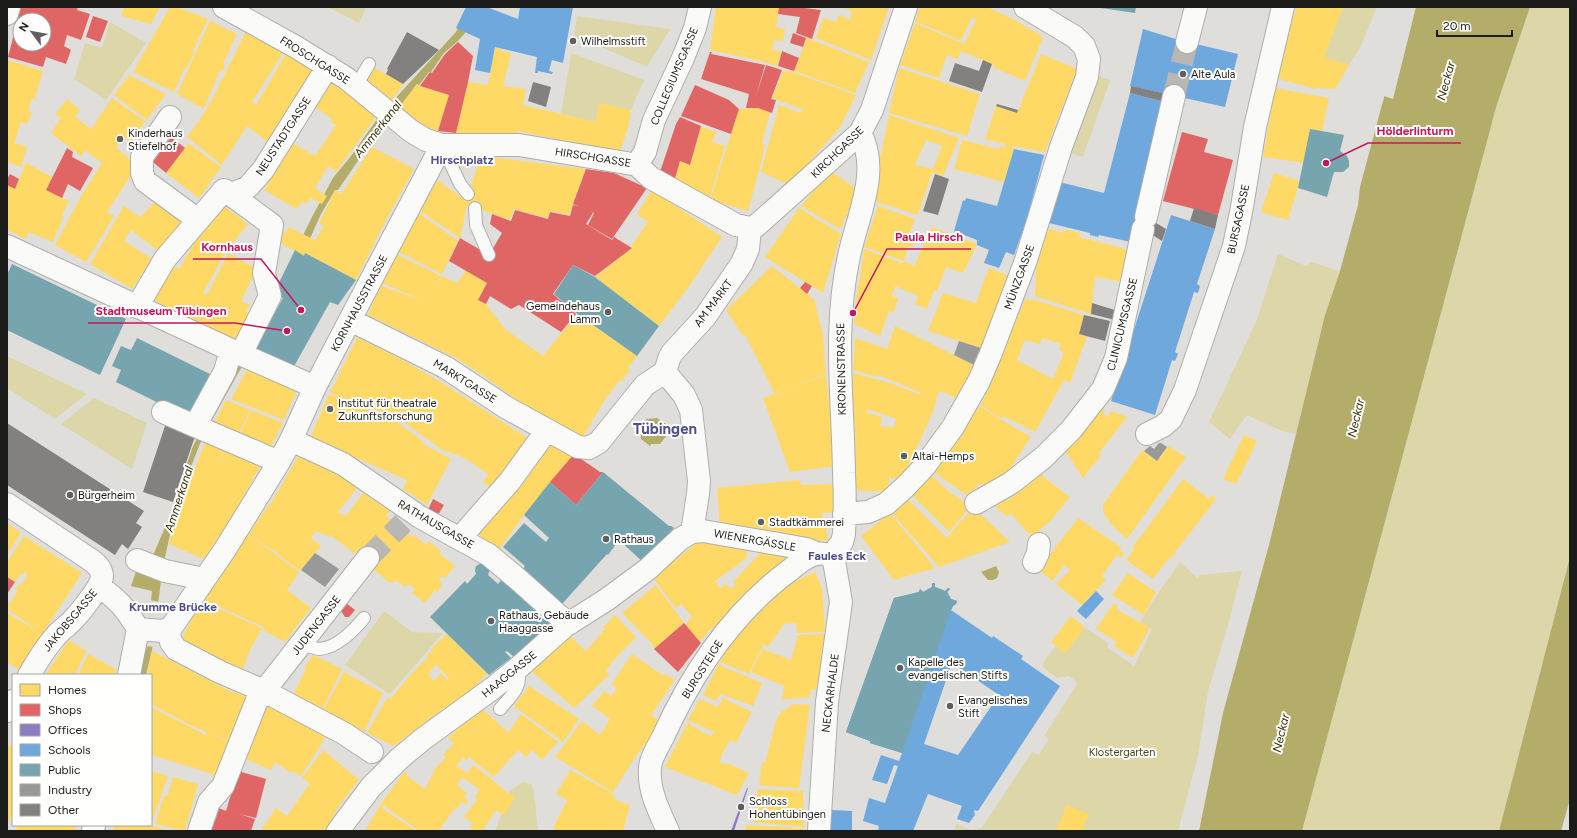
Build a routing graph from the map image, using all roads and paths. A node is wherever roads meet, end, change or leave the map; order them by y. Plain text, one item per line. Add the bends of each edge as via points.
1 (9, 7) edge
2 (224, 7) edge
3 (700, 7) edge
4 (906, 7) edge
5 (1196, 7) edge
6 (1283, 7) edge
7 (1027, 8) edge
8 (7, 14) edge
9 (1187, 42) tunnel mouth
10 (369, 64) dead end
11 (328, 66) junction
12 (356, 86) junction
13 (1174, 96) tunnel mouth
14 (170, 117) dead end
15 (860, 133) junction
16 (442, 145) junction
17 (634, 163) junction
18 (230, 194) junction
19 (468, 194) dead end
20 (475, 208) dead end
21 (198, 220) junction
22 (750, 228) junction
23 (7, 246) edge
24 (489, 255) dead end
25 (137, 307) junction
26 (350, 320) junction
27 (242, 355) junction
28 (665, 372) junction
29 (315, 387) junction
30 (163, 412) dead end
31 (201, 429) junction
32 (547, 430) junction
33 (1147, 434) dead end
34 (291, 440) junction
35 (279, 462) junction
36 (976, 503) dead end
37 (7, 504) edge
38 (844, 514) junction
39 (692, 532) junction
40 (460, 538) junction
41 (824, 555) junction
42 (368, 558) tunnel mouth
43 (150, 565) dead end
44 (204, 579) junction
45 (99, 586) junction
46 (364, 618) dead end
47 (570, 624) junction
48 (138, 629) junction
49 (168, 630) junction
50 (301, 644) junction
51 (518, 668) junction
52 (30, 674) edge
53 (129, 674) edge
54 (264, 691) junction
55 (500, 709) dead end
56 (372, 752) dead end
57 (199, 831) edge
58 (338, 831) edge
59 (668, 831) edge
60 (819, 831) edge

1 - 8 street
2 - 11 street, FROSCHGASSE
3 - 17 street, COLLEGIUMSGASSE via 683,58 654,120 645,152 640,161
4 - 15 street, KIRCHGASSE via 872,110
5 - 9 street
6 - 33 street, BURSAGASSE via 1255,127 1234,246 1185,390 1171,419 1164,426
7 - 38 street, MÜNZGASSE via 1069,32 1080,42 1089,60 1089,69 1011,300 969,399 953,427 924,467 886,504 868,512
10 - 12 lane
11 - 12 street, FROSCHGASSE
11 - 18 street, NEUSTADTGASSE via 263,170 248,187
12 - 16 street, FROSCHGASSE via 411,131 426,140
13 - 36 street, CLINICUMSGASSE via 1116,358 1103,389 1071,430 1044,457 1011,483
14 - 21 street via 142,157 142,173 145,181
15 - 22 street, KIRCHGASSE via 762,222
15 - 38 street, KRONENSTRASSE via 868,153 868,172 849,256 839,325
16 - 17 street, HIRSCHGASSE via 519,145
16 - 19 lane via 460,184
16 - 26 street, KORNHAUSSTRASSE
17 - 22 street, HIRSCHGASSE via 662,184 736,225
18 - 21 street, NEUSTADTGASSE via 224,190
18 - 27 street via 272,225 264,273 270,296
20 - 24 lane via 476,225
21 - 25 street, NEUSTADTGASSE via 165,259
22 - 28 street, AM MARKT via 748,249 742,263 705,316 672,353
23 - 25 street
25 - 27 street
26 - 29 street, KORNHAUSSTRASSE
26 - 32 street, MARKTGASSE via 445,367 507,408
27 - 29 street
27 - 31 street via 225,371
28 - 32 street, MARKTGASSE via 646,385 600,442 589,448 578,447
28 - 39 street via 684,395 691,410 699,481
29 - 34 street, KORNHAUSSTRASSE
30 - 31 street
31 - 35 street
32 - 40 street via 510,481
34 - 35 street, KORNHAUSSTRASSE
34 - 40 street, RATHAUSGASSE via 343,464 407,517
35 - 44 street, KORNHAUSSTRASSE
37 - 45 street via 96,563 102,579
38 - 41 street, KRONENSTRASSE via 844,538
39 - 41 street, WIENERGÄSSLE via 702,531 807,549
39 - 47 street, HAAGGASSE via 680,538 648,569
40 - 47 street, RATHAUSGASSE via 500,563
41 - 59 street, BURGSTEIGE via 807,558 785,573 745,609 720,639 673,716 650,766 651,790
41 - 60 street, NECKARHALDE via 835,566 841,602 827,702
42 - 50 street, JUDENGASSE
43 - 44 street
44 - 49 street, KORNHAUSSTRASSE via 174,625
45 - 48 street via 121,603
45 - 52 street, JAKOBSGASSE via 76,617 49,644
46 - 50 lane via 355,629 335,644 319,649
47 - 51 street, HAAGGASSE
48 - 49 street
48 - 53 street
49 - 54 street via 176,649
50 - 54 street, JUDENGASSE
51 - 55 lane via 521,677 517,689
51 - 58 street, HAAGGASSE via 400,758 364,795
54 - 56 street via 351,737
54 - 57 street, JUDENGASSE via 254,707 223,786 209,802

